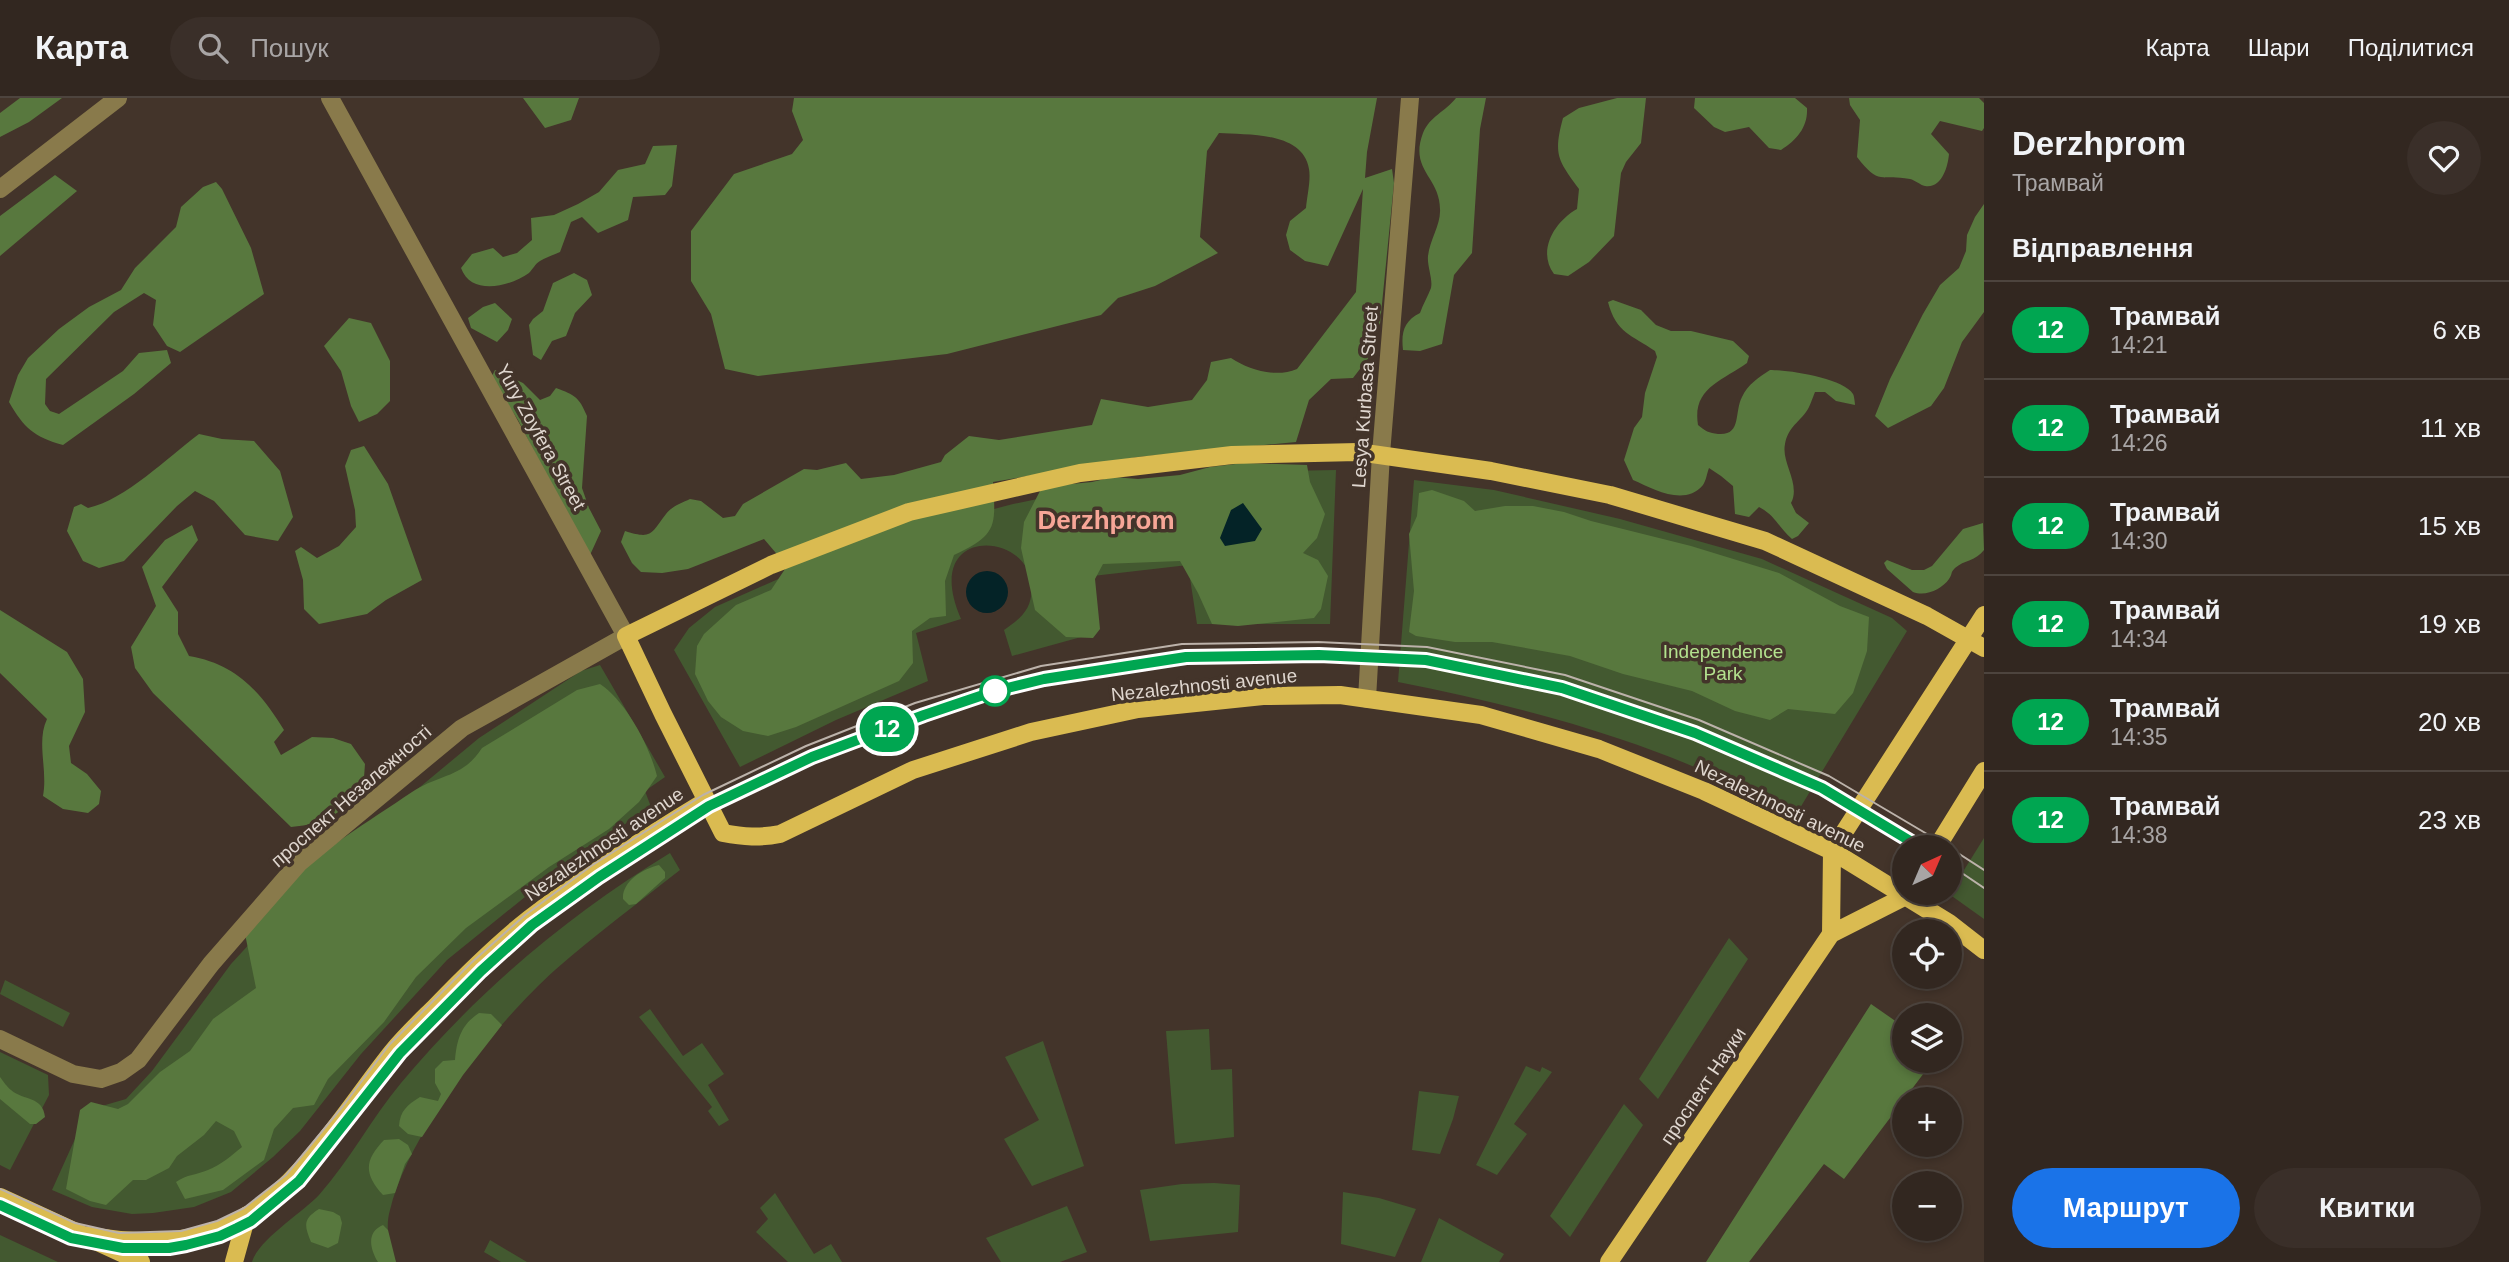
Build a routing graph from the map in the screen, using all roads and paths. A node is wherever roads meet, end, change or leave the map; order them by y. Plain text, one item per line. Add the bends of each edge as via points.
1 (117, 98) edge
2 (330, 98) edge
3 (1410, 98) edge
4 (0, 189) edge
5 (1381, 454) junction
6 (1984, 615) edge
7 (626, 636) junction
8 (1976, 644) edge
9 (1367, 699) junction
10 (1984, 771) edge
11 (706, 801) junction
12 (1944, 835) edge
13 (1832, 851) junction
14 (1892, 885) edge
15 (1892, 902) edge
16 (1923, 905) edge
17 (1831, 934) junction
18 (1984, 950) edge
19 (0, 1039) edge
20 (0, 1197) edge
21 (247, 1215) junction
22 (78, 1234) junction
23 (141, 1262) edge
24 (234, 1262) edge
25 (1609, 1262) edge

1 - 4 street
2 - 7 street, Yury Zoyfera Street
3 - 5 street, Lesya Kurbasa Street
5 - 7 main road via 1232,455 1080,473 909,512 771,565
5 - 8 main road via 1610,495 1765,541 1927,616
5 - 9 street, Lesya Kurbasa Street
6 - 8 main road
7 - 11 main road, Yury Zoyfera Street
7 - 19 street, проспект Незалежності via 462,728 299,863 138,1060 121,1072 101,1079 72,1074
8 - 13 main road
9 - 11 main road, Nezalezhnosti avenue via 1263,696 1138,709 1031,732 914,770 763,838 723,833
9 - 13 main road, Nezalezhnosti avenue via 1481,715 1599,749 1704,791
10 - 12 main road
11 - 21 main road, Nezalezhnosti avenue via 527,920 394,1049 298,1172
13 - 14 main road, Nezalezhnosti avenue
13 - 17 main road
15 - 17 main road, проспект Науки
16 - 18 main road, Nezalezhnosti avenue
17 - 25 main road, проспект Науки
20 - 22 main road
21 - 22 main road, Nezalezhnosti avenue via 231,1225 175,1240 130,1242
21 - 24 main road
22 - 23 main road

